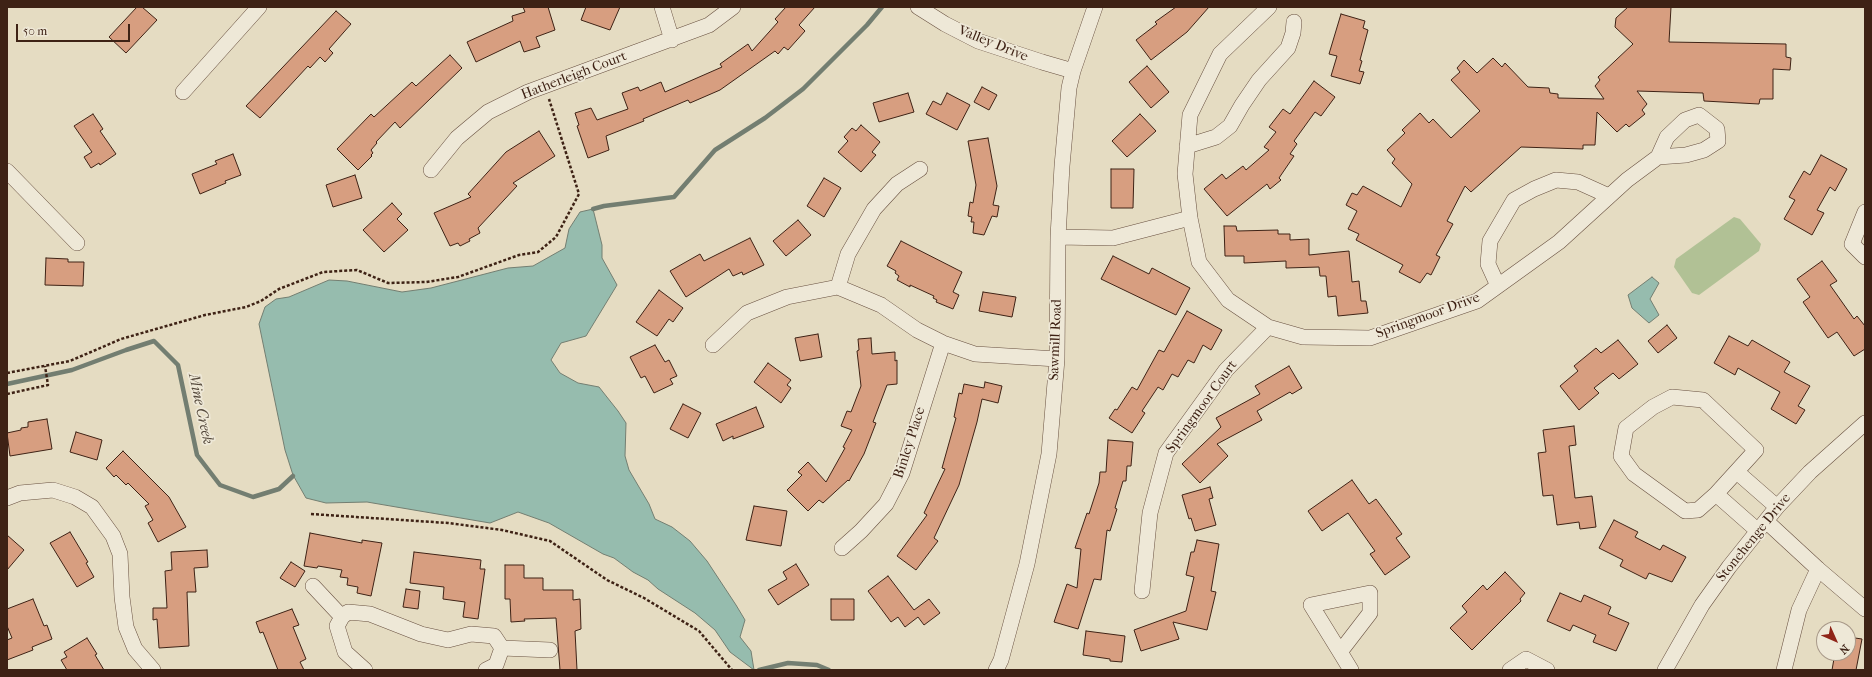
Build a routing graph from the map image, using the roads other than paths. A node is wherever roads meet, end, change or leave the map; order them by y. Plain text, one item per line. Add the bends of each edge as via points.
1 (259, 7) edge
2 (662, 7) edge
3 (733, 7) edge
4 (918, 7) edge
5 (1095, 7) edge
6 (1269, 7) edge
7 (1294, 22) dead end
8 (672, 40) junction
9 (1073, 71) junction
10 (183, 92) dead end
11 (1187, 146) junction
12 (1658, 157) dead end
13 (920, 169) dead end
14 (431, 170) dead end
15 (7, 171) edge
16 (1609, 196) junction
17 (1865, 212) edge
18 (1190, 218) junction
19 (1058, 237) junction
20 (77, 243) dead end
21 (1865, 257) edge
22 (1498, 286) junction
23 (838, 287) junction
24 (1268, 327) junction
25 (943, 343) junction
26 (713, 345) dead end
27 (1057, 359) junction
28 (1865, 423) edge
29 (1737, 472) junction
30 (1716, 494) junction
31 (7, 498) edge
32 (1777, 507) junction
33 (1762, 526) junction
34 (842, 548) dead end
35 (1818, 569) junction
36 (313, 586) dead end
37 (1142, 591) dead end
38 (1865, 609) edge
39 (342, 617) junction
40 (502, 648) junction
41 (550, 650) dead end
42 (1340, 652) dead end
43 (153, 670) edge
44 (365, 670) edge
45 (486, 670) edge
46 (996, 670) edge
47 (1352, 670) edge
48 (1510, 670) edge
49 (1547, 670) edge
50 (1665, 670) edge
51 (1784, 670) edge

1 - 10 street
2 - 8 street
3 - 8 street, Hatherleigh Court via 710,25
4 - 9 street, Valley Drive via 978,41
5 - 9 street, Sawmill Road
6 - 11 street, Springmoor Drive via 1220,54 1190,115
7 - 11 street via 1294,33 1288,48 1259,80 1230,126 1216,137
8 - 14 street, Hatherleigh Court via 528,92 488,112 457,138
9 - 19 street, Sawmill Road via 1069,88
11 - 18 street, Springmoor Drive via 1185,174
12 - 16 street, Springmoor Drive
13 - 23 street via 897,184 874,209 848,254
15 - 20 street
16 - 22 street, Springmoor Drive via 1559,242
16 - 22 street via 1578,182 1556,180 1514,200 1490,241 1488,264
17 - 21 street via 1852,244
18 - 19 street via 1113,238
18 - 24 street, Springmoor Drive via 1199,262 1228,300
19 - 27 street, Sawmill Road
22 - 24 street, Springmoor Drive via 1477,301 1370,338 1302,337
23 - 25 street via 881,305 917,330
23 - 26 street via 787,297 747,313
24 - 37 street, Springmoor Court via 1226,370 1166,454 1150,512
25 - 27 street via 975,354
25 - 34 street, Binley Place via 902,474 886,504
27 - 46 street, Sawmill Road via 1049,454 1032,542 1001,660
28 - 32 street, Stonehenge Drive via 1810,472
29 - 30 street
29 - 30 street via 1756,450 1703,400 1672,397 1653,407 1626,428 1621,456 1634,474 1685,511 1698,510
29 - 32 street
30 - 33 street
31 - 43 street via 20,493 53,490 75,497 92,507 113,536 120,554 126,627 135,649
32 - 33 street, Stonehenge Drive
33 - 35 street
33 - 50 street, Stonehenge Drive via 1702,605
35 - 38 street
35 - 51 street via 1799,610
36 - 39 street
39 - 40 street via 348,612 370,614 421,634 448,640 471,634 494,636
39 - 44 street via 336,626 345,652
40 - 41 street
40 - 45 street via 496,665
42 - 47 street
48 - 49 street via 1526,659

